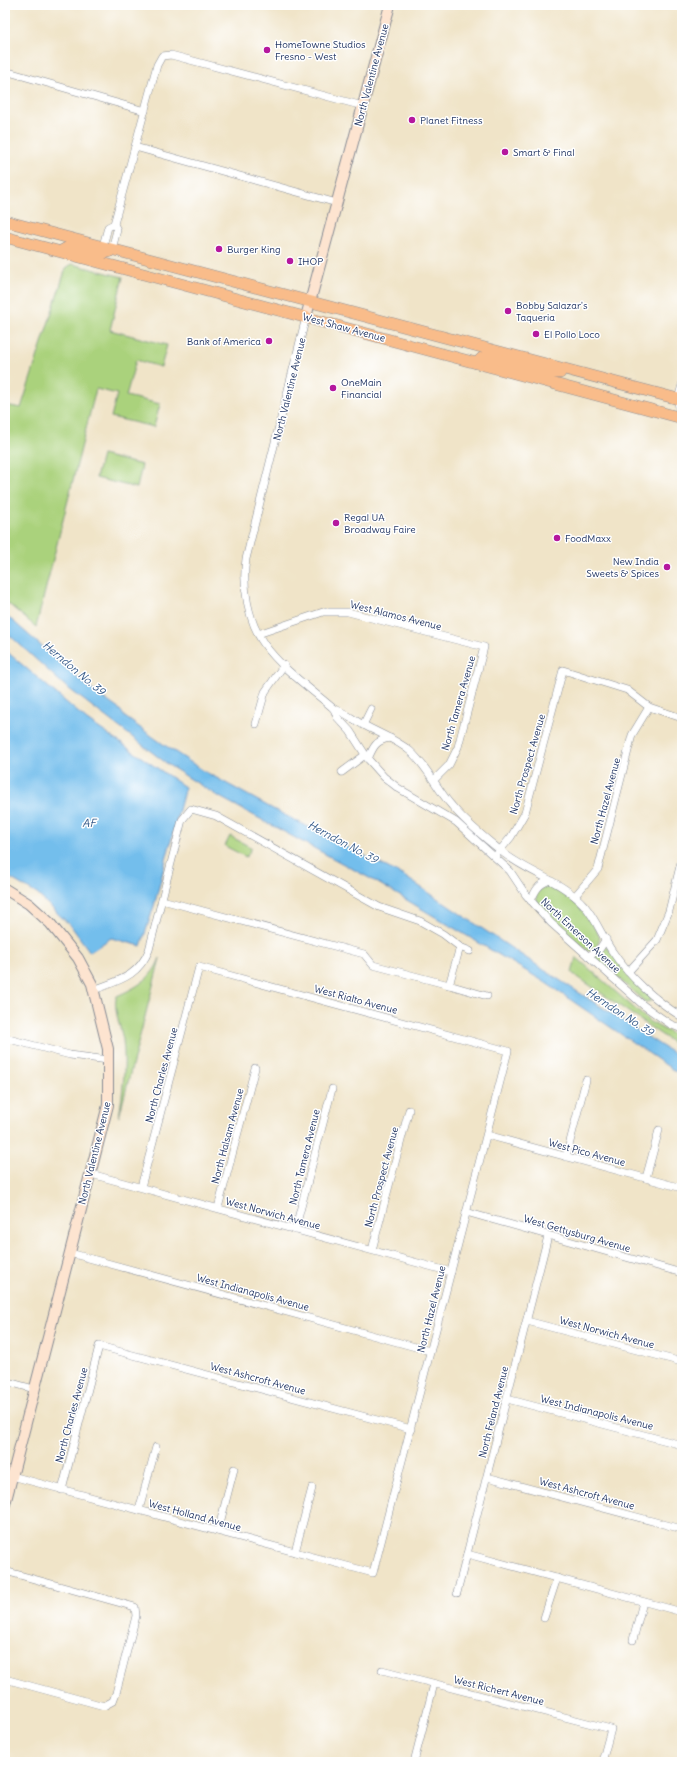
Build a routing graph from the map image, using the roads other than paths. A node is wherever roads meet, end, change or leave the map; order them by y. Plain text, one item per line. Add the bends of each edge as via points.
1 (390, 5) edge
2 (5, 71) edge
3 (363, 106) junction
4 (145, 111) junction
5 (135, 147) junction
6 (337, 203) junction
7 (5, 221) edge
8 (5, 237) edge
9 (108, 247) junction
10 (60, 251) junction
11 (310, 301) junction
12 (306, 317) junction
13 (477, 363) junction
14 (581, 373) junction
15 (682, 385) edge
16 (680, 400) edge
17 (681, 416) edge
18 (258, 634) junction
19 (484, 648) joint
20 (284, 666) junction
21 (648, 707) junction
22 (334, 709) junction
23 (371, 709) dead end
24 (682, 718) edge
25 (256, 724) dead end
26 (363, 725) junction
27 (390, 738) junction
28 (367, 757) junction
29 (342, 772) dead end
30 (434, 780) junction
31 (498, 853) junction
32 (682, 858) edge
33 (550, 880) junction
34 (5, 889) edge
35 (574, 896) junction
36 (162, 900) junction
37 (531, 901) junction
38 (606, 939) junction
39 (460, 947) junction
40 (470, 951) dead end
41 (588, 956) junction
42 (199, 967) joint
43 (628, 972) junction
44 (450, 985) junction
45 (94, 990) junction
46 (487, 996) dead end
47 (682, 1017) edge
48 (682, 1029) edge
49 (5, 1038) edge
50 (508, 1051) joint
51 (108, 1060) junction
52 (255, 1068) dead end
53 (586, 1080) dead end
54 (332, 1089) dead end
55 (409, 1110) dead end
56 (659, 1130) dead end
57 (487, 1134) junction
58 (566, 1156) junction
59 (91, 1174) junction
60 (646, 1178) junction
61 (141, 1188) junction
62 (682, 1188) edge
63 (218, 1208) junction
64 (466, 1212) junction
65 (295, 1230) junction
66 (548, 1236) junction
67 (372, 1250) junction
68 (70, 1253) junction
69 (451, 1272) junction
70 (682, 1273) edge
71 (527, 1322) junction
72 (99, 1346) joint
73 (430, 1351) junction
74 (682, 1362) edge
75 (5, 1381) edge
76 (34, 1389) junction
77 (507, 1399) junction
78 (411, 1429) junction
79 (682, 1445) edge
80 (156, 1447) dead end
81 (234, 1469) dead end
82 (12, 1476) junction
83 (487, 1477) junction
84 (312, 1488) dead end
85 (7, 1489) edge
86 (62, 1490) junction
87 (5, 1504) edge
88 (139, 1510) junction
89 (682, 1529) edge
90 (218, 1531) junction
91 (295, 1552) junction
92 (467, 1554) junction
93 (5, 1571) edge
94 (373, 1573) joint
95 (556, 1578) junction
96 (457, 1593) dead end
97 (643, 1602) junction
98 (682, 1612) edge
99 (544, 1618) dead end
100 (633, 1640) dead end
101 (382, 1670) dead end
102 (5, 1679) edge
103 (434, 1684) junction
104 (414, 1762) edge
105 (602, 1762) edge

1 - 3 street, North Valentine Avenue
2 - 4 street
3 - 4 street via 166,54 159,60
3 - 6 street, North Valentine Avenue
4 - 5 street
5 - 6 street
5 - 9 street via 114,224 117,230
6 - 11 street, North Valentine Avenue
7 - 9 main road, West Shaw Avenue
8 - 10 main road, West Shaw Avenue
9 - 10 main road via 105,254 70,246
9 - 11 main road, West Shaw Avenue
10 - 12 main road, West Shaw Avenue
11 - 12 street, North Valentine Avenue
11 - 14 main road, West Shaw Avenue
12 - 13 main road, West Shaw Avenue
12 - 18 street, North Valentine Avenue via 244,570 247,601
13 - 14 main road via 482,358 489,357 549,372
13 - 17 main road, West Shaw Avenue
14 - 16 main road, West Shaw Avenue
15 - 16 street
16 - 17 street
18 - 19 street, West Alamos Avenue via 323,612 348,612
18 - 20 street, North Emerson Avenue
19 - 30 street, North Tamera Avenue via 458,747 449,765
20 - 22 street, North Emerson Avenue
20 - 25 street via 265,692
21 - 24 street
21 - 31 street, North Prospect Avenue via 627,690 563,670 525,813
21 - 35 street, North Hazel Avenue via 632,735 598,869
22 - 26 street, North Emerson Avenue via 343,711
22 - 28 street, North Emerson Avenue via 337,717
23 - 26 street
26 - 27 street, North Emerson Avenue
27 - 28 street via 379,740
27 - 30 street, North Emerson Avenue via 409,750
28 - 29 street
28 - 31 street, North Emerson Avenue via 384,777 398,788 451,818
30 - 31 street, North Emerson Avenue via 452,806
31 - 33 street, North Emerson Avenue
31 - 37 street, North Emerson Avenue
32 - 43 street via 669,911 657,940
33 - 35 street, North Emerson Avenue
33 - 37 street via 537,888
34 - 45 street, North Valentine Avenue via 40,914 58,932 78,958
35 - 38 street, North Emerson Avenue via 592,916
36 - 39 street via 182,820 191,809 216,816 379,908 420,921
36 - 44 street via 364,954 373,965
36 - 45 street via 143,963 130,975
37 - 41 street, North Emerson Avenue
38 - 41 street via 599,950
38 - 43 street, North Emerson Avenue
39 - 40 street
39 - 44 street
41 - 48 street, North Emerson Avenue via 643,1005 670,1024
42 - 50 street, West Rialto Avenue
42 - 61 street, North Charles Avenue
43 - 47 street, North Emerson Avenue via 662,1003
44 - 46 street
45 - 51 street, North Valentine Avenue via 108,1049
49 - 51 street via 70,1055
50 - 57 street, North Hazel Avenue
51 - 59 street, North Valentine Avenue via 108,1105
52 - 63 street, North Halsam Avenue
53 - 58 street
54 - 65 street, North Tamera Avenue
55 - 67 street, North Prospect Avenue
56 - 60 street
57 - 58 street, West Pico Avenue
57 - 64 street, North Hazel Avenue
58 - 60 street, West Pico Avenue
59 - 61 street, West Norwich Avenue
59 - 68 street, North Valentine Avenue
60 - 62 street, West Pico Avenue
61 - 63 street, West Norwich Avenue
63 - 65 street, West Norwich Avenue
64 - 66 street, West Gettysburg Avenue
64 - 69 street, North Hazel Avenue
65 - 67 street, West Norwich Avenue
66 - 70 street, West Gettysburg Avenue
66 - 71 street, North Feland Avenue
67 - 69 street, West Norwich Avenue
68 - 73 street, West Indianapolis Avenue
68 - 76 street, North Valentine Avenue
69 - 73 street, North Hazel Avenue
71 - 74 street, West Norwich Avenue
71 - 77 street, North Feland Avenue
72 - 78 street, West Ashcroft Avenue
72 - 86 street, North Charles Avenue
73 - 78 street, North Hazel Avenue
75 - 76 street
76 - 82 street, North Valentine Avenue
77 - 79 street, West Indianapolis Avenue
77 - 83 street, North Feland Avenue
78 - 94 street, North Hazel Avenue
80 - 88 street
81 - 90 street
82 - 85 street, North Valentine Avenue
82 - 86 street, West Holland Avenue
83 - 89 street, West Ashcroft Avenue
83 - 92 street, North Feland Avenue
84 - 91 street
85 - 87 street, North Valentine Avenue
86 - 88 street, West Holland Avenue
88 - 90 street, West Holland Avenue
90 - 91 street, West Holland Avenue
91 - 94 street, West Holland Avenue
92 - 95 street
92 - 96 street, North Feland Avenue
93 - 102 street via 136,1607 136,1616 116,1693 113,1701 104,1706
95 - 97 street
95 - 99 street
97 - 98 street
97 - 100 street
101 - 103 street, West Richert Avenue
103 - 104 street
103 - 105 street, West Richert Avenue via 611,1729

